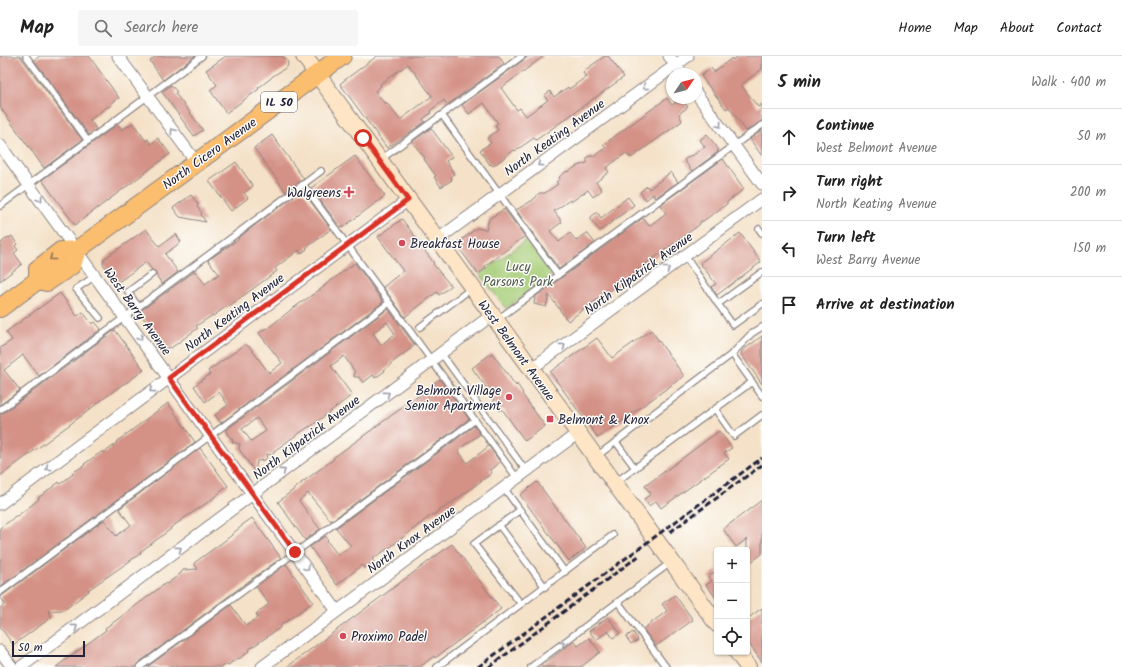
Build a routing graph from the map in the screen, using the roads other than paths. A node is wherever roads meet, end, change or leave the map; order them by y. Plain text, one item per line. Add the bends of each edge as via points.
1 (26, 56) edge
2 (118, 56) edge
3 (202, 56) edge
4 (304, 56) edge
5 (342, 56) edge
6 (522, 56) edge
7 (688, 56) edge
8 (676, 65) edge
9 (317, 74) junction
10 (148, 97) junction
11 (702, 101) edge
12 (442, 115) junction
13 (762, 125) edge
14 (88, 141) junction
15 (0, 145) edge
16 (734, 146) junction
17 (379, 160) junction
18 (196, 162) junction
19 (321, 171) dead end
20 (303, 184) junction
21 (762, 184) edge
22 (29, 185) junction
23 (499, 194) junction
24 (762, 199) edge
25 (408, 200) junction
26 (0, 206) edge
27 (437, 240) junction
28 (347, 245) junction
29 (77, 250) junction
30 (685, 256) junction
31 (762, 272) edge
32 (152, 274) dead end
33 (95, 275) junction
34 (558, 275) junction
35 (472, 288) junction
36 (389, 303) junction
37 (718, 304) junction
38 (762, 304) edge
39 (138, 306) junction
40 (0, 308) edge
41 (125, 316) junction
42 (100, 318) dead end
43 (494, 318) junction
44 (420, 327) dead end
45 (762, 327) edge
46 (441, 353) junction
47 (732, 354) junction
48 (432, 361) junction
49 (531, 369) junction
50 (169, 378) junction
51 (752, 382) junction
52 (762, 396) edge
53 (715, 409) junction
54 (0, 410) edge
55 (762, 415) edge
56 (474, 420) junction
57 (578, 433) junction
58 (211, 436) junction
59 (616, 442) junction
60 (596, 458) junction
61 (635, 468) junction
62 (526, 471) junction
63 (517, 478) junction
64 (614, 483) junction
65 (504, 488) junction
66 (253, 494) junction
67 (0, 504) edge
68 (520, 510) junction
69 (499, 525) junction
70 (613, 535) dead end
71 (295, 552) junction
72 (672, 562) junction
73 (565, 572) junction
74 (545, 587) junction
75 (0, 592) edge
76 (618, 602) junction
77 (521, 604) junction
78 (338, 610) junction
79 (714, 620) edge
80 (0, 650) edge
81 (12, 667) edge
82 (21, 667) edge
83 (140, 667) edge
84 (262, 667) edge
85 (437, 667) edge
86 (531, 667) edge
87 (666, 667) edge

1 - 14 lane
2 - 10 street
3 - 10 lane
4 - 9 main road, West Belmont Avenue
5 - 9 main road, North Cicero Avenue / IL 50
6 - 12 lane
7 - 8 street, North Keating Avenue
8 -> 23 street, North Keating Avenue
9 - 17 main road, West Belmont Avenue
9 - 18 main road, North Cicero Avenue / IL 50
10 - 14 lane
18 -> 10 street
11 -> 16 street
12 - 17 lane
12 - 23 lane
13 - 16 lane
14 - 22 lane
15 - 22 street, West Barry Avenue
16 - 21 street
16 - 34 lane
17 - 25 main road, West Belmont Avenue
18 - 29 main road, North Cicero Avenue / IL 50
19 - 20 lane
20 - 28 lane
20 - 39 lane
22 - 26 lane
22 -> 29 street, West Barry Avenue
23 - 27 street, North Keating Avenue
23 - 34 lane
24 - 30 street, North Kilpatrick Avenue
25 - 27 main road, West Belmont Avenue
25 - 28 street, North Keating Avenue
27 - 35 main road, West Belmont Avenue
28 - 36 lane
28 - 50 street, North Keating Avenue
29 - 33 street, West Barry Avenue
29 - 40 main road, North Cicero Avenue / IL 50 via 72,265 47,282 38,280
30 - 37 lane
49 -> 30 street, North Kilpatrick Avenue
31 - 37 lane
32 - 39 lane via 128,292
33 - 41 street, West Barry Avenue
33 - 42 lane via 76,289
34 - 43 lane
35 - 43 main road, West Belmont Avenue
35 - 44 lane
36 - 48 lane
36 - 58 lane
37 - 38 lane via 733,325
39 - 41 lane
41 -> 50 street, West Barry Avenue
41 - 54 lane
43 - 46 street, North Kilpatrick Avenue
43 - 49 main road, West Belmont Avenue
45 - 47 lane
46 - 48 street, North Kilpatrick Avenue
46 - 62 lane
47 - 51 lane
47 - 59 lane
48 - 56 lane
66 -> 48 street, North Kilpatrick Avenue
49 - 57 main road, West Belmont Avenue
50 - 58 street, West Barry Avenue
50 -> 67 street, North Keating Avenue
51 - 52 lane
51 - 53 lane
53 - 55 lane via 734,436
53 - 61 lane
56 - 63 lane
56 - 71 lane
57 - 60 main road, West Belmont Avenue
57 - 62 street, North Knox Avenue
58 - 66 street, West Barry Avenue
58 - 75 lane
59 - 60 lane
59 - 61 lane
60 - 64 main road, West Belmont Avenue
61 - 64 lane
62 - 63 street, North Knox Avenue
63 - 65 street, North Knox Avenue
64 - 72 main road, West Belmont Avenue
65 - 68 lane
65 - 78 street, North Knox Avenue
66 - 71 street, West Barry Avenue
82 -> 66 street, North Kilpatrick Avenue
68 - 69 lane
68 - 73 lane
69 - 74 lane
69 - 77 lane via 474,544
70 - 73 lane
71 -> 78 street, West Barry Avenue
71 - 83 lane
72 - 76 lane
72 - 79 main road, West Belmont Avenue
73 - 74 lane
74 - 77 lane
86 -> 76 lane
76 - 87 lane
77 - 85 lane
78 - 84 street, North Knox Avenue
80 - 81 street

